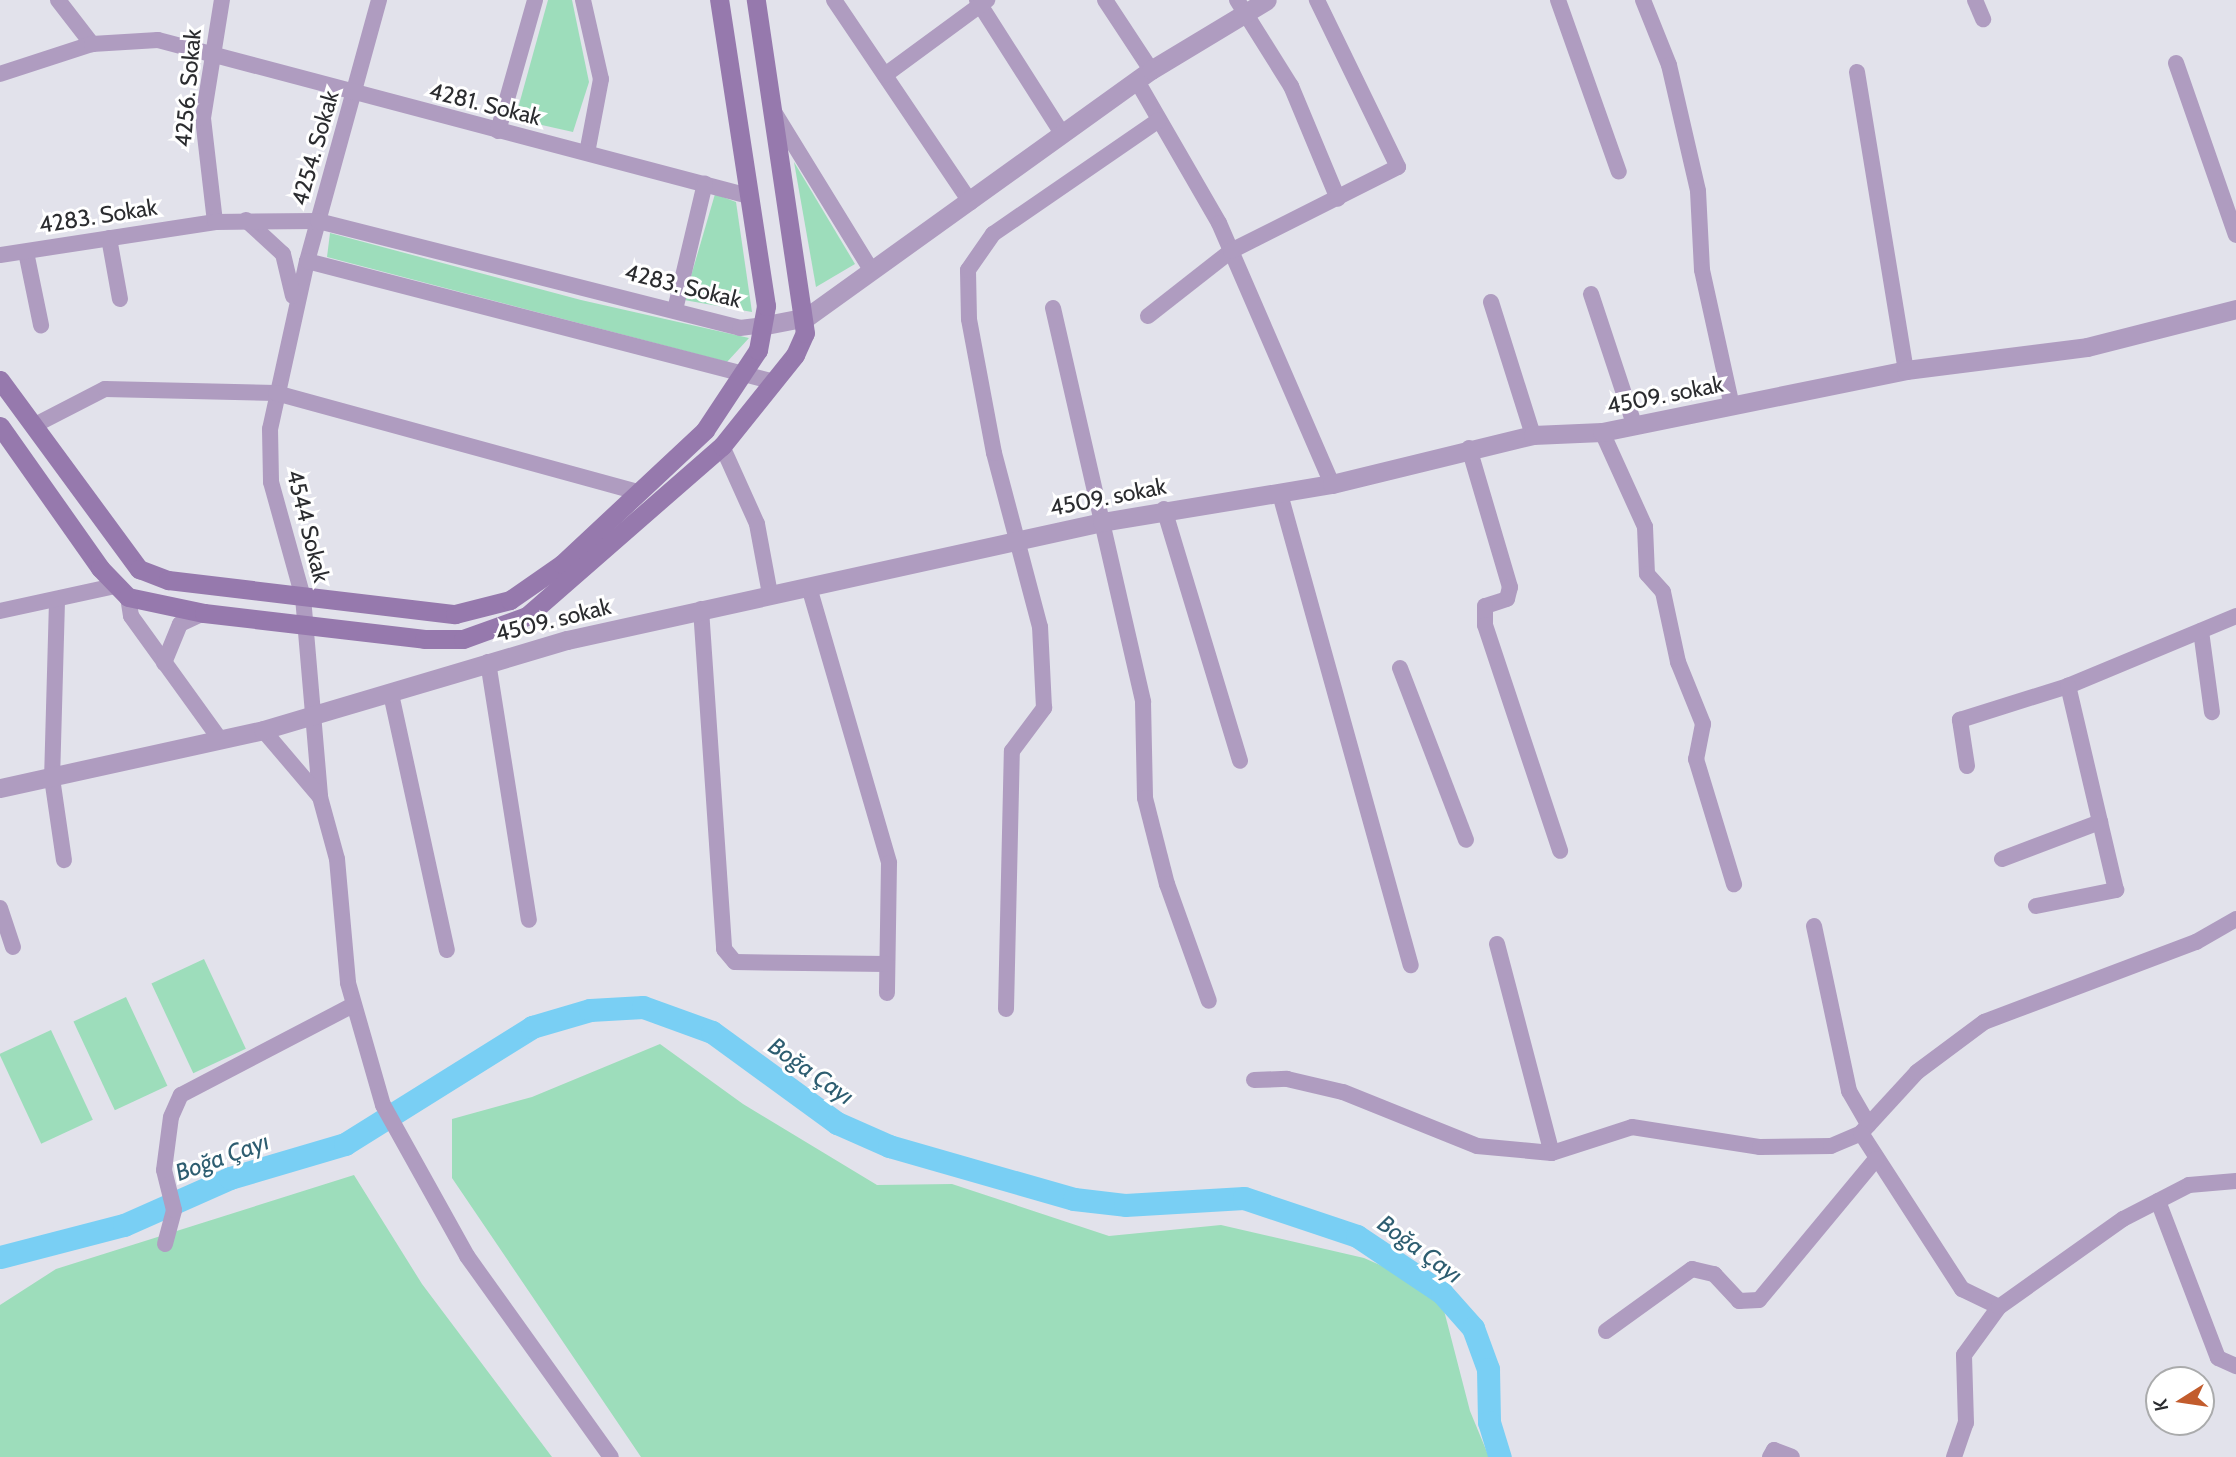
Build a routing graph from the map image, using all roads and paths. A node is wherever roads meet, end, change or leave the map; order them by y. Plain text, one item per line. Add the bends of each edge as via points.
1 (58, 0) edge
2 (222, 0) edge
3 (379, 0) edge
4 (535, 0) edge
5 (583, 0) edge
6 (719, 0) edge
7 (756, 0) edge
8 (834, 0) edge
9 (1105, 0) edge
10 (1267, 0) edge
11 (1317, 0) edge
12 (1558, 0) edge
13 (1643, 0) edge
14 (1975, 0) edge
15 (981, 2) edge
16 (1242, 7) edge
17 (1983, 19) dead end
18 (92, 44) junction
19 (209, 55) junction
20 (2176, 63) dead end
21 (1857, 72) dead end
22 (0, 74) edge
23 (885, 75) junction
24 (1144, 76) junction
25 (354, 94) junction
26 (773, 110) junction
27 (1159, 120) junction
28 (498, 131) junction
29 (1063, 135) junction
30 (587, 153) junction
31 (1619, 172) dead end
32 (705, 183) junction
33 (749, 195) junction
34 (1338, 199) junction
35 (970, 202) junction
36 (246, 220) junction
37 (318, 221) junction
38 (215, 222) junction
39 (2236, 235) edge
40 (109, 238) junction
41 (1231, 251) junction
42 (26, 253) junction
43 (0, 255) edge
44 (307, 261) junction
45 (872, 271) junction
46 (1591, 294) dead end
47 (120, 299) dead end
48 (1491, 302) dead end
49 (295, 309) junction
50 (1053, 309) dead end
51 (2236, 309) edge
52 (675, 310) junction
53 (1147, 316) dead end
54 (807, 317) junction
55 (41, 325) dead end
56 (766, 325) junction
57 (1906, 370) junction
58 (742, 376) junction
59 (0, 380) edge
60 (774, 382) junction
61 (276, 393) junction
62 (1732, 407) junction
63 (1634, 424) junction
64 (0, 426) edge
65 (33, 426) junction
66 (1602, 432) junction
67 (1533, 435) junction
68 (722, 446) junction
69 (1469, 448) junction
70 (7, 450) edge
71 (1332, 484) junction
72 (637, 492) junction
73 (1280, 494) junction
74 (1164, 509) junction
75 (1102, 522) junction
76 (1013, 541) junction
77 (809, 587) junction
78 (122, 592) junction
79 (771, 594) junction
80 (303, 597) junction
81 (57, 601) junction
82 (701, 609) junction
83 (0, 611) edge
84 (204, 613) junction
85 (2236, 616) edge
86 (306, 627) junction
87 (2200, 631) junction
88 (488, 662) junction
89 (164, 663) junction
90 (1400, 668) dead end
91 (2068, 686) junction
92 (391, 694) junction
93 (2213, 712) dead end
94 (315, 715) junction
95 (263, 730) junction
96 (221, 741) junction
97 (1240, 761) dead end
98 (1967, 766) dead end
99 (52, 778) junction
100 (0, 788) edge
101 (320, 797) junction
102 (2100, 822) junction
103 (1466, 840) dead end
104 (1560, 851) dead end
105 (2002, 859) dead end
106 (64, 860) dead end
107 (1734, 884) dead end
108 (2036, 906) dead end
109 (0, 908) edge
110 (2236, 919) edge
111 (530, 920) dead end
112 (1814, 926) dead end
113 (1497, 944) dead end
114 (13, 947) dead end
115 (447, 950) dead end
116 (887, 964) junction
117 (1411, 965) dead end
118 (887, 993) dead end
119 (1209, 1001) dead end
120 (353, 1006) junction
121 (1006, 1009) dead end
122 (1254, 1080) dead end
123 (1865, 1129) junction
124 (1552, 1153) junction
125 (1876, 1159) junction
126 (2236, 1181) edge
127 (2158, 1201) junction
128 (165, 1244) dead end
129 (1999, 1307) junction
130 (1606, 1331) dead end
131 (2236, 1366) edge
132 (611, 1457) edge
133 (1770, 1457) edge
134 (1792, 1457) edge
135 (1954, 1457) edge

1 - 18 street
2 - 19 street, 4256. Sokak
3 - 25 street, 4254. Sokak
4 - 28 street
5 - 30 street via 601,79
6 - 33 main road
7 - 26 main road
8 - 23 street
9 - 24 street
10 - 16 street, 4283. Sokak
11 - 34 street via 1398,167
12 - 31 street
13 - 62 street via 1669,65 1698,191 1702,270
14 - 17 street
15 - 23 street
15 - 29 street
16 - 24 street, 4283. Sokak
16 - 34 street via 1291,86
18 - 19 street, 4281. Sokak via 158,40
18 - 22 street, 4281. Sokak
19 - 25 street, 4281. Sokak
19 - 38 street, 4256. Sokak via 205,168
20 - 39 street
21 - 57 street
23 - 35 street
24 - 27 street
24 - 29 street, 4283. Sokak
25 - 28 street, 4281. Sokak
25 - 37 street, 4254. Sokak
26 - 45 street
26 - 54 main road
27 - 41 street
27 - 76 street via 993,233 968,270 973,343
28 - 30 street, 4281. Sokak
29 - 35 street, 4283. Sokak
30 - 32 street, 4281. Sokak
32 - 33 street, 4281. Sokak
32 - 52 street
33 - 56 main road
34 - 41 street
35 - 45 street, 4283. Sokak
36 - 37 street, 4283. Sokak
36 - 38 street, 4283. Sokak
36 - 49 street via 283,254
37 - 44 street, 4254. Sokak
37 - 52 street, 4283. Sokak
38 - 40 street, 4283. Sokak
40 - 42 street, 4283. Sokak
40 - 47 street
41 - 53 street
41 - 71 street
42 - 43 street, 4283. Sokak
42 - 55 street
44 - 49 street, 4254. Sokak
44 - 58 street
45 - 54 street, 4283. Sokak
46 - 63 street
48 - 67 street
49 - 61 street, 4544 Sokak
50 - 75 street
51 - 57 street, 4509. sokak via 2087,347
52 - 56 street, 4283. Sokak via 740,328
54 - 56 street, 4283. Sokak
54 - 60 main road via 795,355
56 - 58 main road
57 - 62 street, 4509. sokak
58 - 60 street
58 - 72 main road via 705,430
59 - 65 main road
60 - 68 main road
61 - 65 street via 105,389
61 - 72 street
61 - 80 street, 4544 Sokak via 271,482
62 - 63 street, 4509. sokak
63 - 66 street, 4509. sokak
64 - 70 main road
65 - 80 main road via 139,569 169,580
66 - 67 street, 4509. sokak
66 - 107 street via 1645,527 1647,574 1662,592 1678,662 1703,723 1696,759
67 - 69 street, 4509. sokak
68 - 79 street via 757,524
68 - 86 main road via 568,585 507,625 463,639
69 - 71 street, 4509. sokak
69 - 104 street via 1510,587 1507,599 1485,606 1485,625
70 - 78 main road
71 - 73 street, 4509. sokak
72 - 80 main road via 562,564 478,612
73 - 74 street, 4509. sokak
73 - 117 street
74 - 75 street, 4509. sokak
74 - 97 street
75 - 76 street, 4509. sokak
75 - 119 street via 1143,702 1145,798 1167,884
76 - 77 street, 4509. sokak
76 - 121 street via 1040,627 1044,708 1013,751
77 - 79 street, 4509. sokak
77 - 116 street via 889,863
78 - 81 street
78 - 84 main road
78 - 89 street via 131,616
79 - 82 street, 4509. sokak
80 - 86 street, 4544 Sokak
81 - 83 street
81 - 99 street
82 - 88 street, 4509. sokak
82 - 116 street via 724,949 735,962
84 - 86 main road
84 - 89 street via 180,624
85 - 87 street
86 - 94 street, 4544 Sokak
87 - 91 street
87 - 93 street
88 - 92 street, 4509. sokak
88 - 111 street
89 - 96 street
90 - 103 street
91 - 98 street via 1960,720
91 - 102 street
92 - 94 street, 4509. sokak
92 - 115 street
94 - 95 street, 4509. sokak
94 - 101 street, 4544 Sokak
95 - 96 street, 4509. sokak
95 - 101 street
96 - 99 street, 4509. sokak
99 - 100 street, 4509. sokak
99 - 106 street
101 - 120 street via 337,859
102 - 105 street
102 - 108 street via 2116,890
109 - 114 street
110 - 123 street via 2196,942 1984,1022 1917,1072
112 - 123 street via 1849,1091
113 - 124 street
116 - 118 street
120 - 128 street via 186,1090 171,1117 164,1170 174,1210
120 - 132 street via 383,1105 467,1256
122 - 124 street via 1287,1079 1343,1093 1477,1146
123 - 124 street via 1831,1146 1760,1147 1632,1127
123 - 125 street
125 - 129 street via 1962,1289
125 - 130 street via 1759,1300 1739,1301 1714,1274 1692,1269
126 - 127 street via 2189,1185
127 - 129 street via 2035,1276
127 - 131 street via 2218,1357
129 - 135 street via 1964,1355 1966,1423
133 - 134 street via 1774,1450

